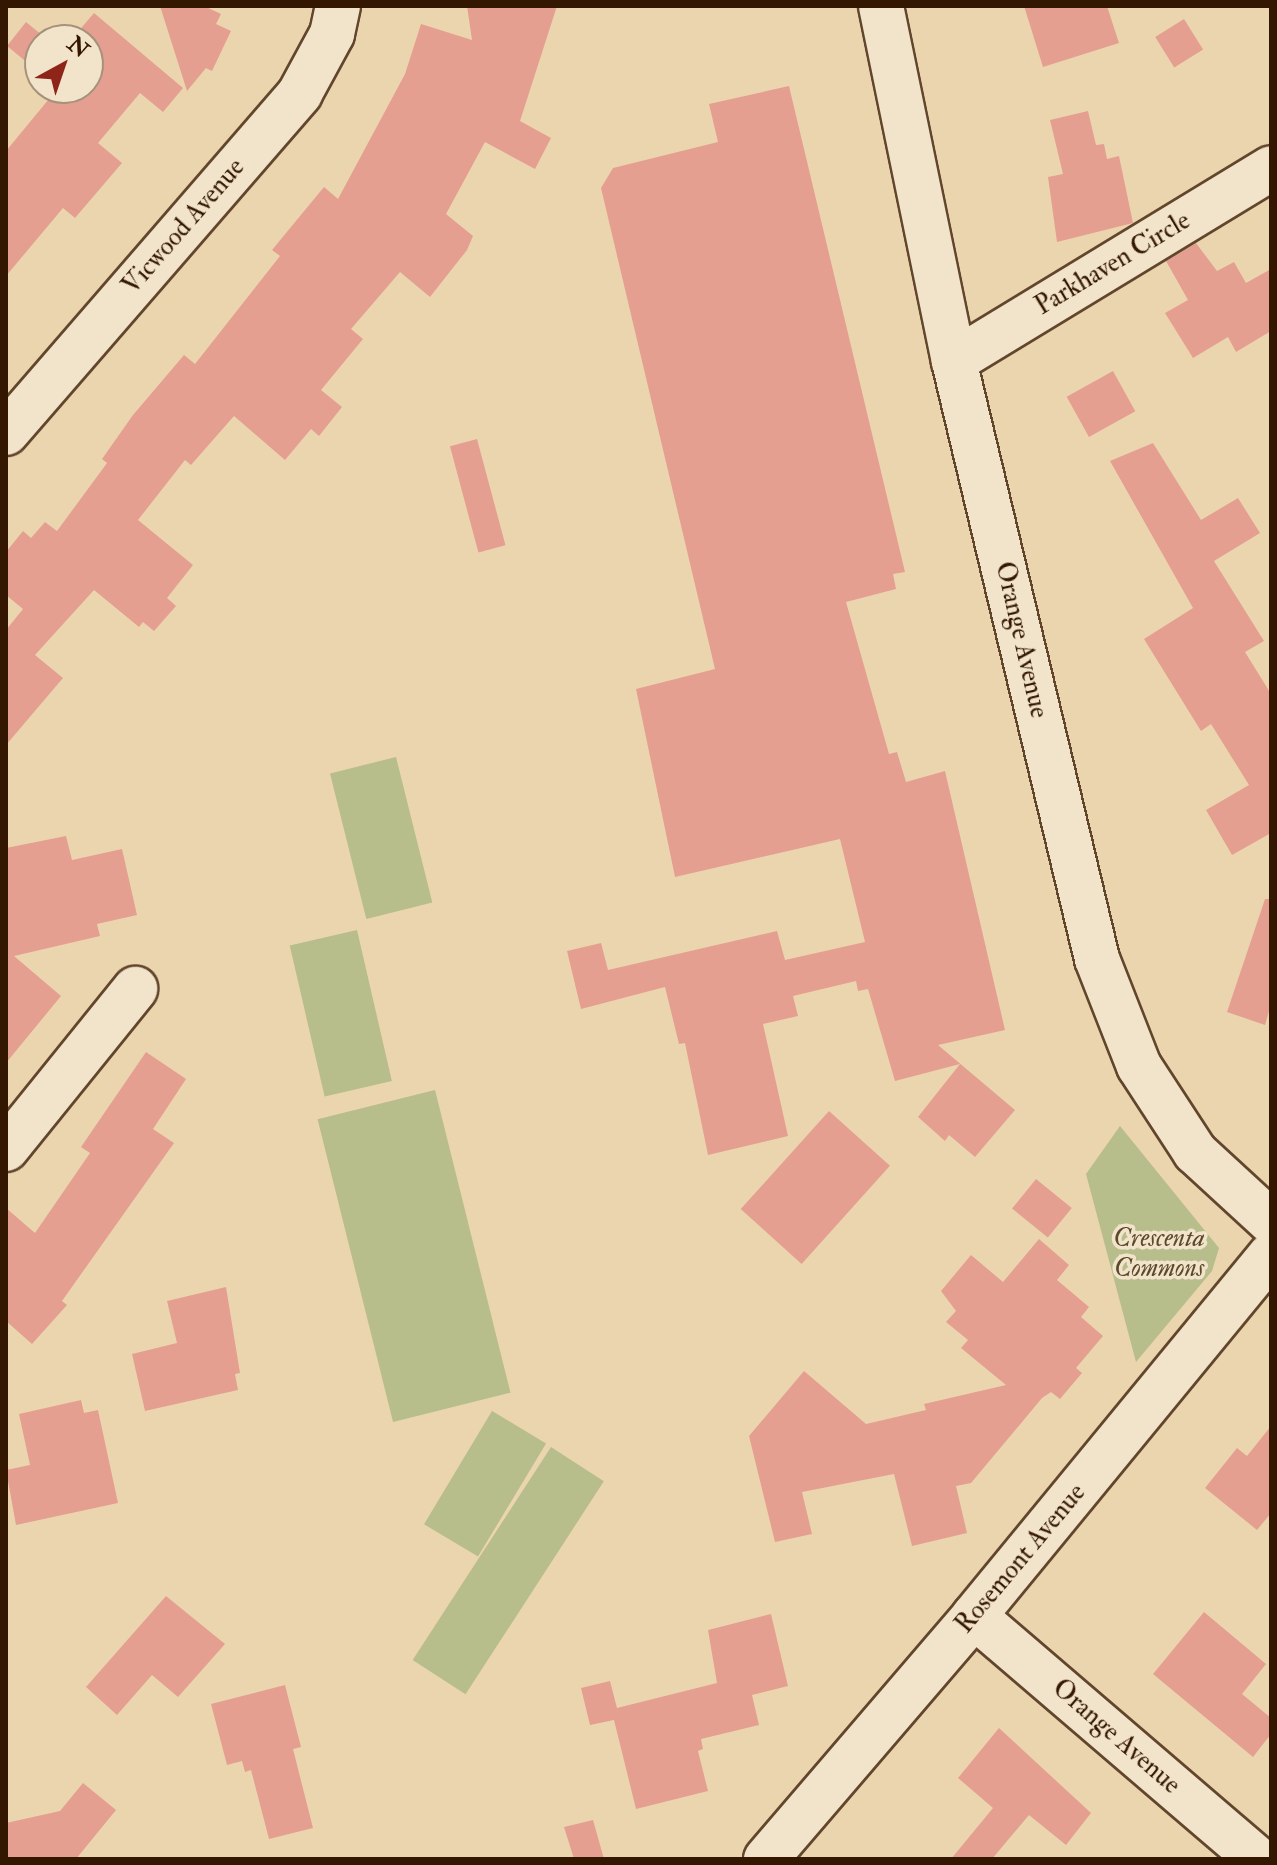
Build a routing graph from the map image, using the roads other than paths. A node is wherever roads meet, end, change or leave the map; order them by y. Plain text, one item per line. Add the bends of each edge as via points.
1 (338, 6) edge
2 (881, 6) edge
3 (1271, 168) edge
4 (954, 361) junction
5 (6, 433) edge
6 (135, 989) dead end
7 (6, 1149) edge
8 (1271, 1222) edge
9 (1271, 1255) edge
10 (974, 1616) junction
11 (766, 1859) edge
12 (1258, 1859) edge

1 - 5 street, Vicwood Avenue via 332,34 300,93
2 - 4 street, Orange Avenue
3 - 4 street, Parkhaven Circle
4 - 8 street, Orange Avenue via 1097,959 1139,1066 1195,1152
6 - 7 street
9 - 10 street, Rosemont Avenue
10 - 11 street, Rosemont Avenue
10 - 12 street, Orange Avenue

